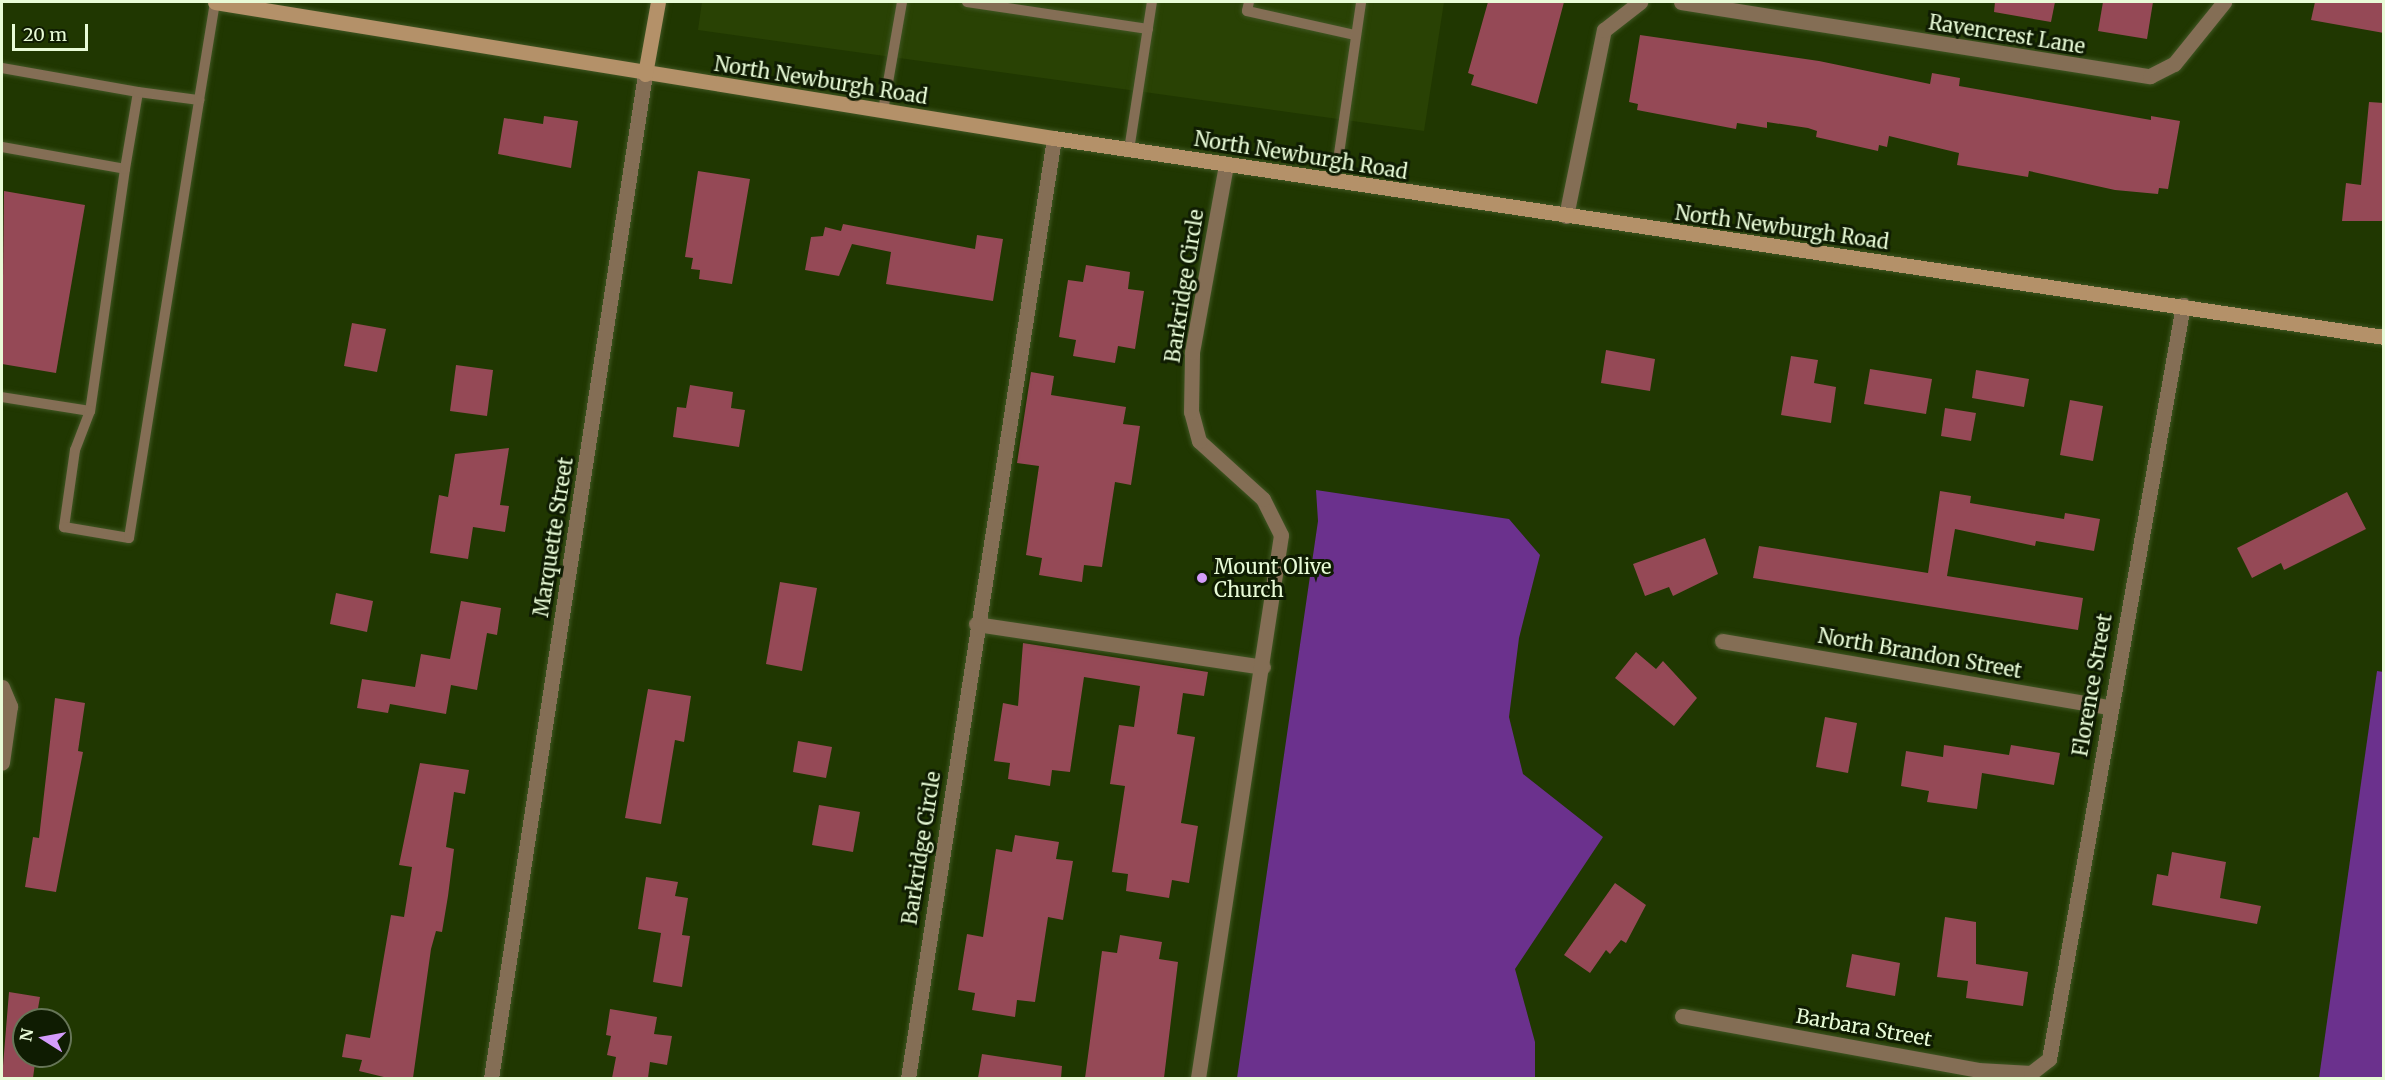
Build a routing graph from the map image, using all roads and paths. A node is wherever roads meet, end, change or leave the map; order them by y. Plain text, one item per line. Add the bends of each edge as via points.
1 (215, 2) edge
2 (658, 2) edge
3 (902, 2) edge
4 (967, 2) edge
5 (1152, 2) edge
6 (1249, 2) edge
7 (1361, 2) edge
8 (1640, 2) edge
9 (1681, 2) edge
10 (2224, 2) edge
11 (1148, 29) junction
12 (1355, 35) junction
13 (2, 68) edge
14 (645, 74) junction
15 (138, 92) junction
16 (198, 100) junction
17 (883, 111) junction
18 (1054, 138) junction
19 (2, 147) edge
20 (1129, 150) junction
21 (1226, 164) junction
22 (125, 170) junction
23 (1335, 181) junction
24 (1566, 216) junction
25 (2183, 305) junction
26 (2384, 337) edge
27 (2, 397) edge
28 (90, 411) junction
29 (976, 624) junction
30 (1722, 641) dead end
31 (1263, 667) junction
32 (2, 687) edge
33 (2110, 706) junction
34 (2, 762) edge
35 (1682, 1017) dead end
36 (2042, 1074) edge
37 (491, 1078) edge
38 (908, 1078) edge
39 (1198, 1078) edge

1 - 14 main road, North Newburgh Road
1 - 16 lane
2 - 14 main road, Marquette Street
3 - 17 lane
4 - 11 lane
5 - 11 lane
6 - 12 lane via 1247,11
7 - 12 lane
8 - 24 street via 1604,30
9 - 10 street, Ravencrest Lane via 2150,76 2175,64
11 - 20 lane
12 - 23 lane
13 - 15 lane
14 - 17 main road, North Newburgh Road
14 - 37 street, Marquette Street
15 - 16 lane
15 - 22 lane
16 - 28 lane via 129,538 64,527 75,450
17 - 18 main road, North Newburgh Road
18 - 20 main road, North Newburgh Road
18 - 29 street, Barkridge Circle
19 - 22 lane
20 - 21 main road, North Newburgh Road
21 - 23 main road, North Newburgh Road
21 - 31 street, Barkridge Circle via 1192,352 1191,412 1199,441 1263,499 1281,536
22 - 28 lane
23 - 24 main road, North Newburgh Road
24 - 25 main road, North Newburgh Road
25 - 26 main road, North Newburgh Road
25 - 33 street, Florence Street
27 - 28 lane
29 - 31 street
29 - 38 street, Barkridge Circle
30 - 33 street, North Brandon Street
31 - 39 street, Barkridge Circle
32 - 34 street via 10,706
33 - 36 street, Florence Street via 2052,1050
35 - 36 street, Barbara Street via 1978,1070

